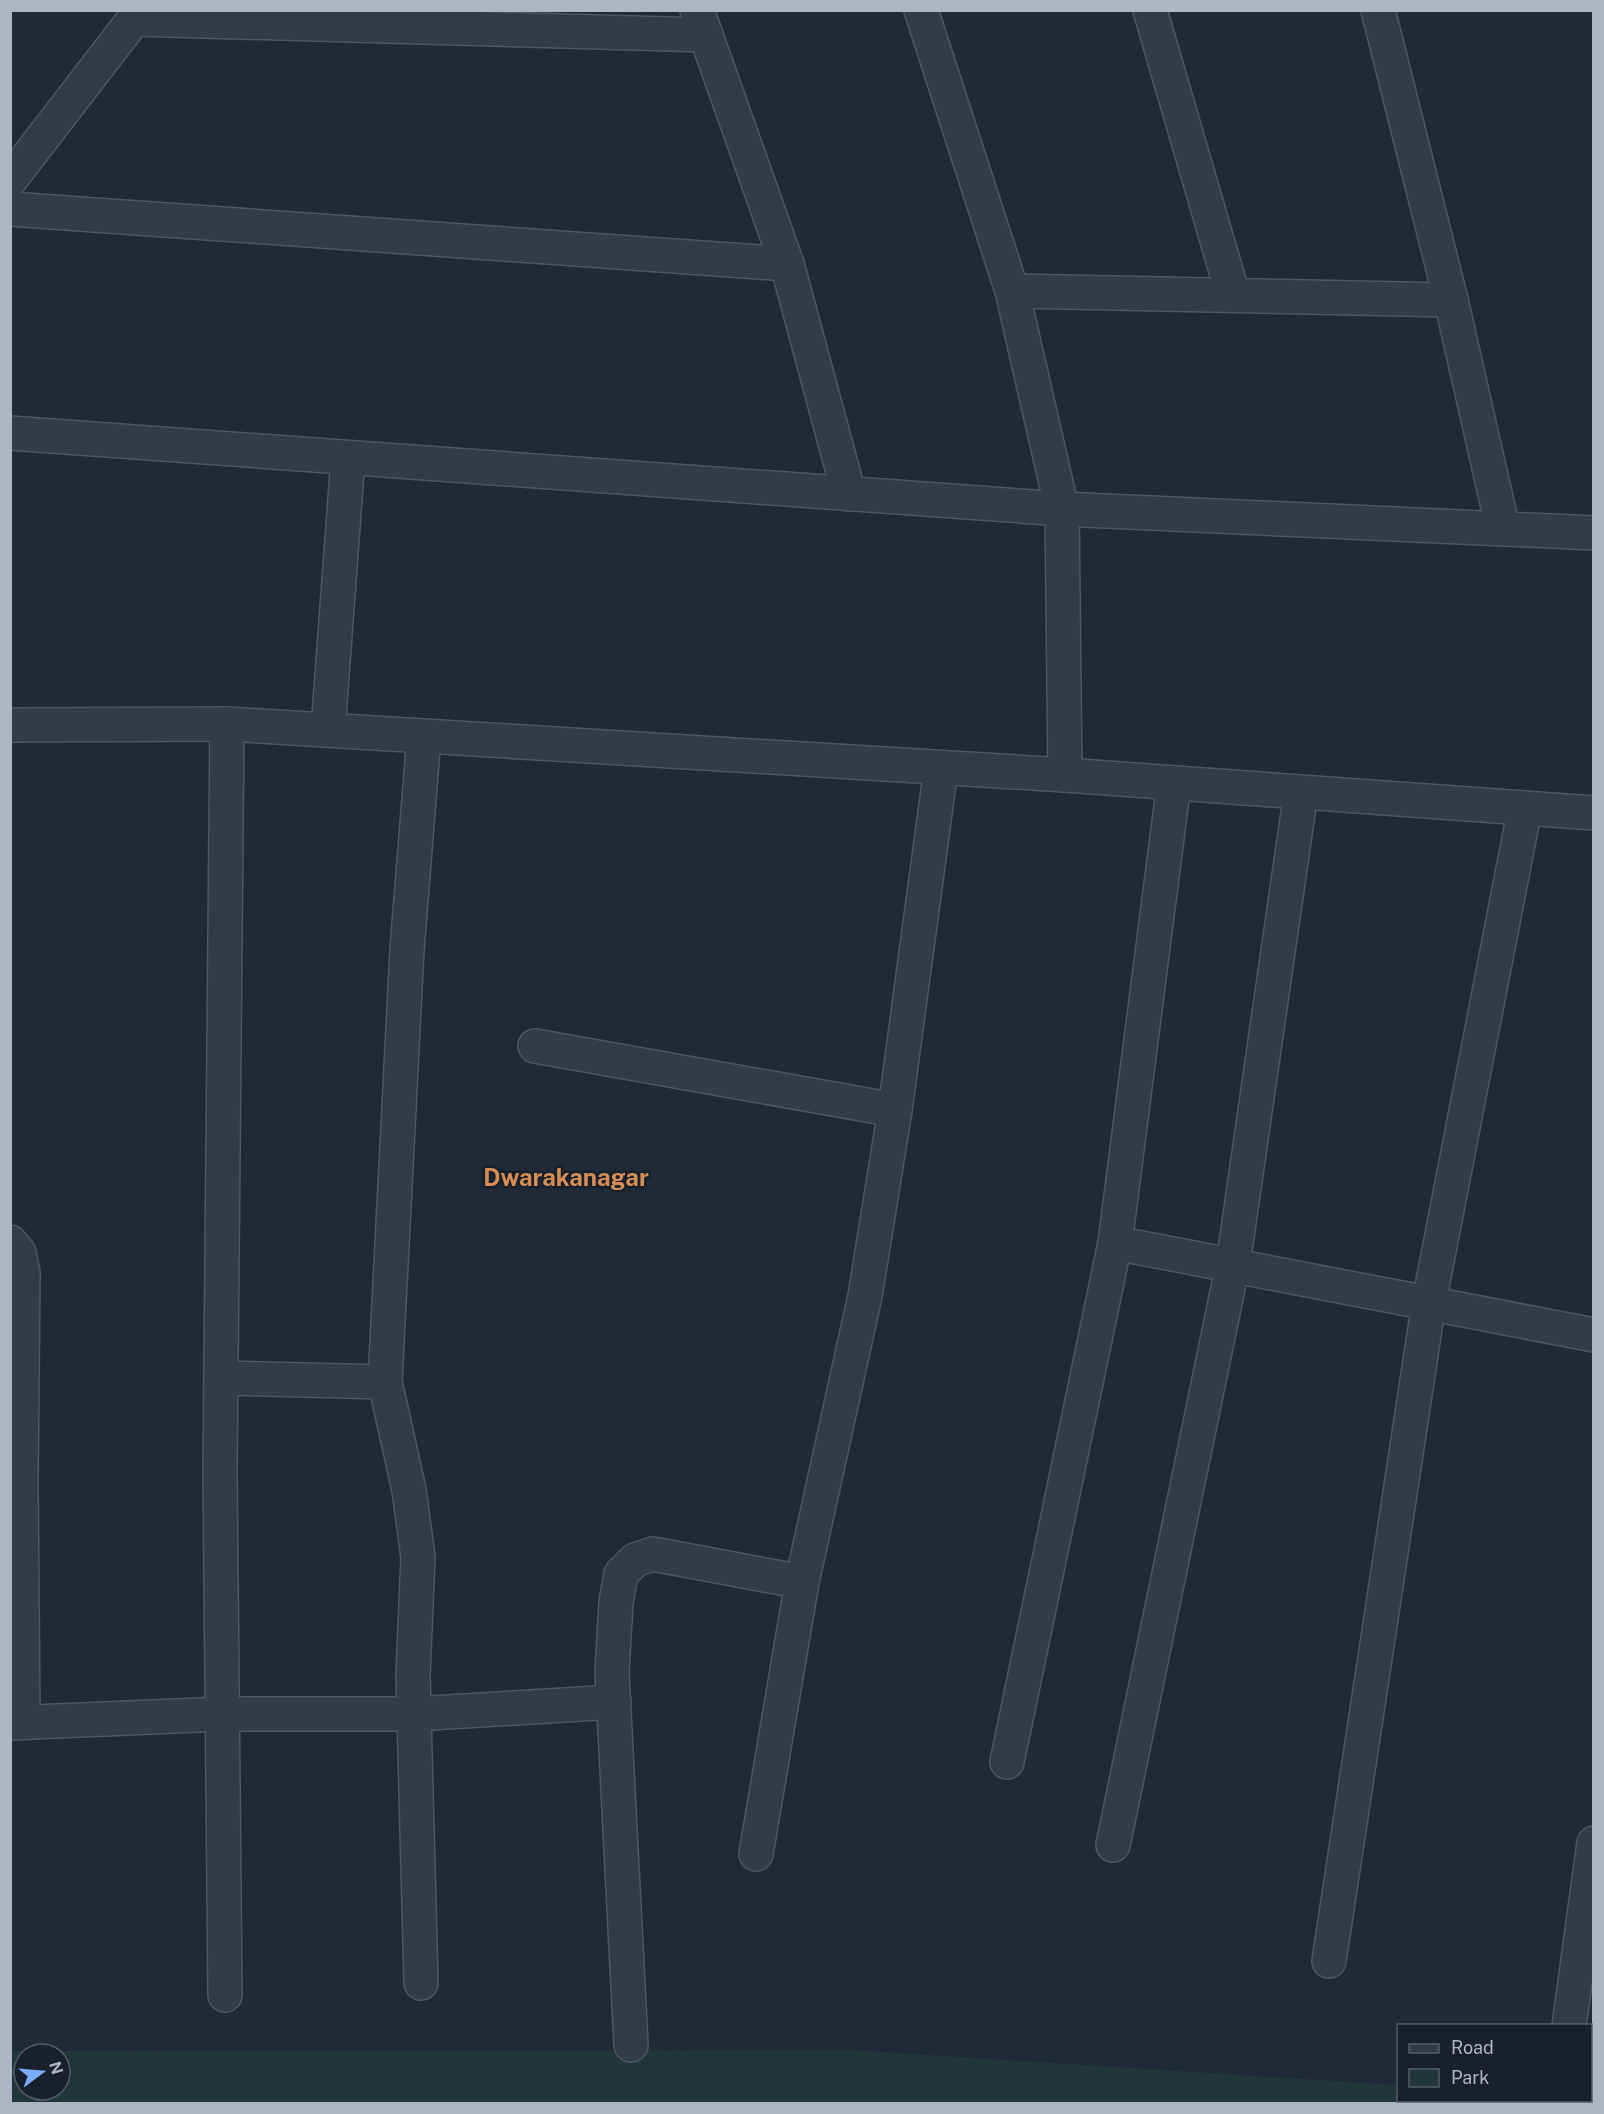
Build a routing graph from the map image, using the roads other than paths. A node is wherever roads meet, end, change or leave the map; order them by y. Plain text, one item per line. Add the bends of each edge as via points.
1 (921, 10) edge
2 (1150, 10) edge
3 (1378, 10) edge
4 (138, 15) edge
5 (701, 23) edge
6 (10, 180) edge
7 (10, 208) edge
8 (787, 264) junction
9 (1012, 291) junction
10 (1233, 295) junction
11 (1451, 300) junction
12 (10, 433) edge
13 (348, 458) junction
14 (849, 494) junction
15 (1062, 510) junction
16 (1503, 529) junction
17 (1593, 533) edge
18 (227, 724) junction
19 (10, 725) edge
20 (328, 730) junction
21 (424, 736) junction
22 (941, 768) junction
23 (1065, 775) junction
24 (1174, 783) junction
25 (1301, 792) junction
26 (1525, 808) junction
27 (1593, 813) edge
28 (535, 1046) dead end
29 (895, 1110) junction
30 (10, 1242) edge
31 (1115, 1243) junction
32 (1233, 1264) junction
33 (1429, 1302) junction
34 (1593, 1335) edge
35 (221, 1378) junction
36 (385, 1382) junction
37 (802, 1582) junction
38 (614, 1702) junction
39 (222, 1714) junction
40 (414, 1714) junction
41 (17, 1722) edge
42 (1007, 1762) dead end
43 (1593, 1843) edge
44 (1113, 1845) dead end
45 (756, 1854) dead end
46 (1329, 1961) dead end
47 (421, 1983) dead end
48 (225, 1995) dead end
49 (1569, 2024) edge
50 (631, 2045) dead end

1 - 9 street
2 - 10 street
3 - 11 street
4 - 5 street
4 - 6 street
5 - 8 street
7 - 8 street
8 - 14 street
9 - 10 street
9 - 15 street
10 - 11 street
11 - 16 street
12 - 13 street
13 - 14 street
13 - 20 street
14 - 15 street
15 - 16 street
15 - 23 street
16 - 17 street
18 - 19 street
18 - 20 street
18 - 35 street
20 - 21 street
21 - 22 street
21 - 36 street via 407,950
22 - 23 street
22 - 29 street
23 - 24 street
24 - 25 street
24 - 31 street
25 - 26 street
25 - 32 street
26 - 27 street
26 - 33 street
28 - 29 street
29 - 37 street via 865,1296
30 - 41 street via 19,1253 23,1273
31 - 32 street
31 - 42 street
32 - 33 street
32 - 44 street
33 - 34 street
33 - 46 street
35 - 36 street
35 - 39 street
36 - 40 street via 409,1490 418,1557
37 - 38 street via 679,1557 653,1554 635,1560 621,1574 616,1602
37 - 45 street
38 - 40 street
38 - 50 street
39 - 40 street
39 - 41 street
39 - 48 street
40 - 47 street
43 - 49 street

